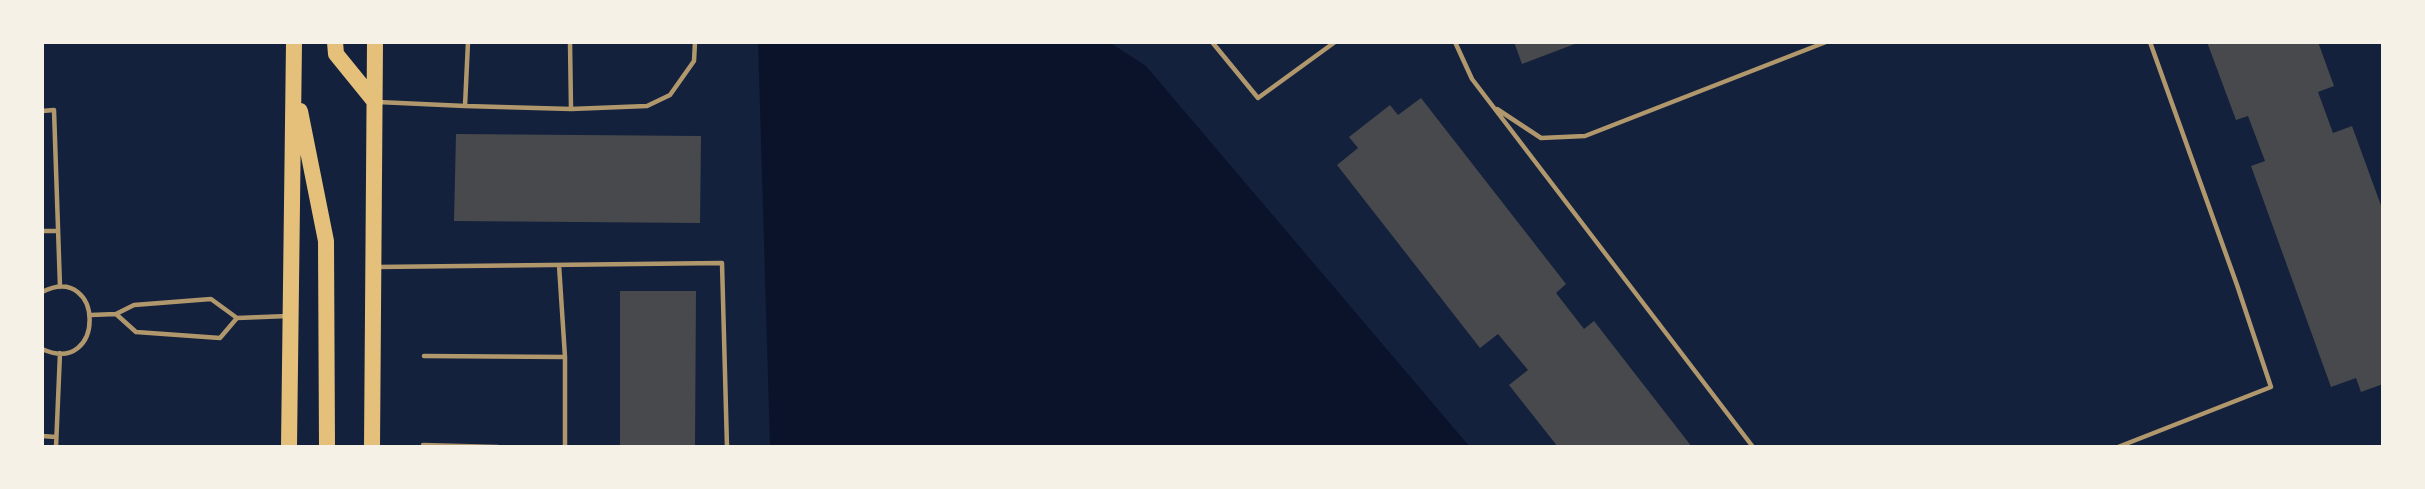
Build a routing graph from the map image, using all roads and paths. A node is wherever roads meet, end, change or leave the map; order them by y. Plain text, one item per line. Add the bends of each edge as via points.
1 (294, 42) edge
2 (335, 42) edge
3 (375, 42) edge
4 (468, 42) edge
5 (570, 42) edge
6 (695, 42) edge
7 (1212, 42) edge
8 (1335, 42) edge
9 (1455, 42) edge
10 (1826, 42) edge
11 (2150, 42) edge
12 (294, 81) junction
13 (375, 102) junction
14 (465, 106) junction
15 (1492, 106) junction
16 (571, 109) junction
17 (42, 111) edge
18 (42, 231) edge
19 (58, 231) junction
20 (559, 265) junction
21 (374, 267) junction
22 (60, 287) junction
23 (42, 292) edge
24 (116, 314) junction
25 (91, 315) junction
26 (290, 316) junction
27 (237, 318) junction
28 (42, 348) edge
29 (60, 353) junction
30 (424, 356) dead end
31 (565, 357) junction
32 (42, 436) edge
33 (56, 436) junction
34 (423, 445) dead end
35 (56, 447) edge
36 (289, 447) edge
37 (327, 447) edge
38 (372, 447) edge
39 (498, 447) edge
40 (565, 447) edge
41 (727, 447) edge
42 (1753, 447) edge
43 (2118, 447) edge

1 - 12 highway
2 - 13 highway via 336,54
3 - 13 highway
4 - 14 lane
5 - 16 lane
6 - 16 lane via 694,61 670,95 646,106
7 - 8 lane via 1258,98
9 - 15 lane via 1472,80
10 - 15 lane via 1585,136 1541,138
11 - 43 lane via 2271,387
12 - 26 highway
12 - 37 highway via 326,241
13 - 14 lane
13 - 21 highway
14 - 16 lane
15 - 42 lane
17 - 19 lane via 54,110
18 - 19 lane
19 - 22 lane
20 - 21 lane
20 - 31 lane
20 - 41 lane via 722,263
21 - 38 highway
22 - 23 lane
22 - 25 lane via 81,295
24 - 25 lane
24 - 27 lane via 134,305 211,299
24 - 27 lane via 136,332 220,338
25 - 29 lane via 91,326 81,345
26 - 27 lane
26 - 36 highway
28 - 29 lane
29 - 33 lane
30 - 31 lane
31 - 40 lane
32 - 33 lane
33 - 35 lane
34 - 39 lane

